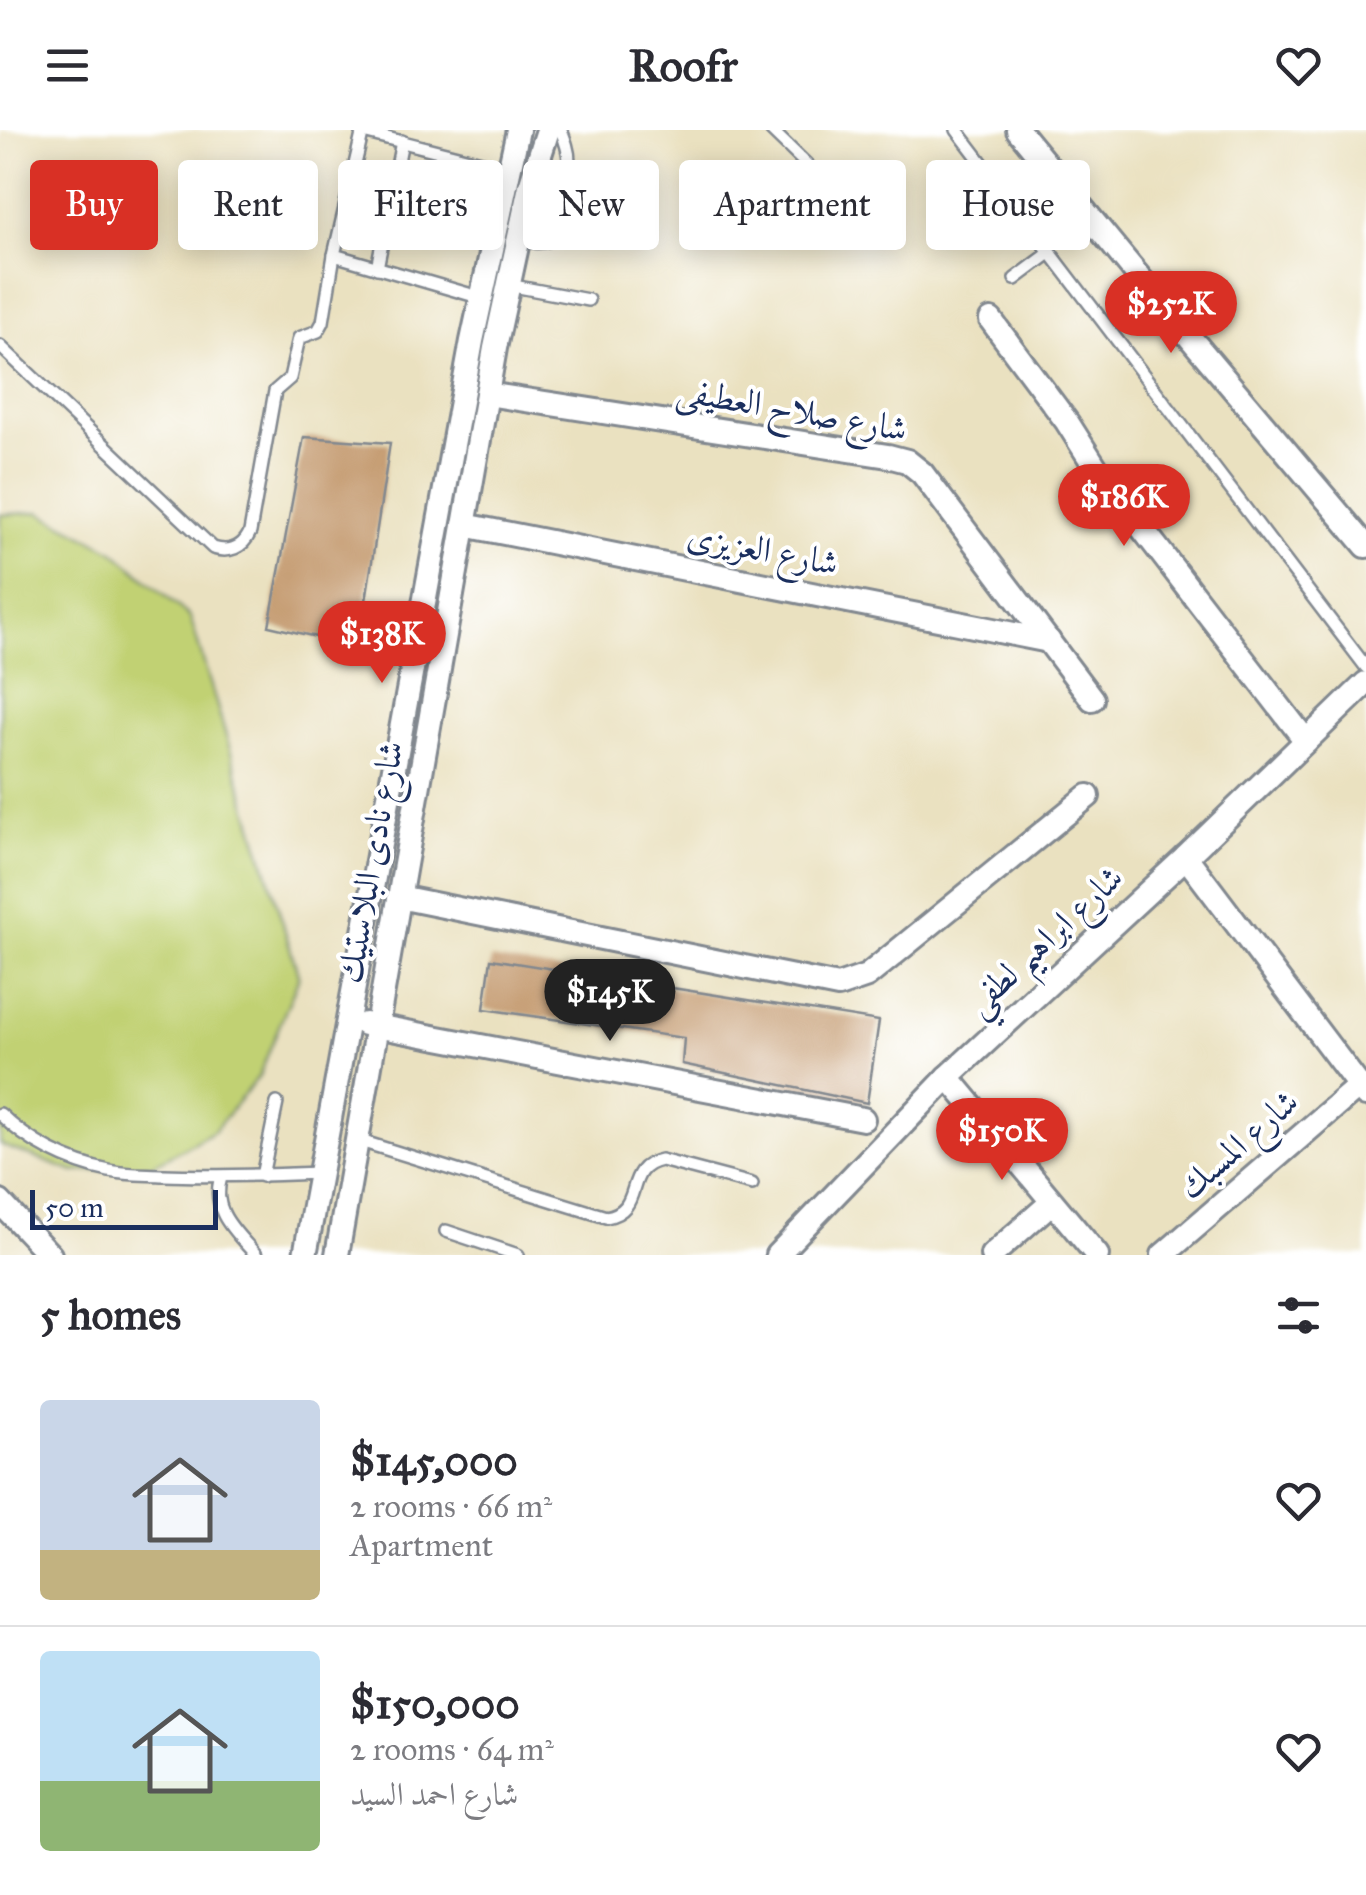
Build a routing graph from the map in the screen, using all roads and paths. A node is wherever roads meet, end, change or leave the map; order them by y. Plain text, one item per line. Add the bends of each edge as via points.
1 (518, 130) edge
2 (548, 130) edge
3 (561, 130) edge
4 (771, 130) edge
5 (957, 130) edge
6 (1018, 130) edge
7 (363, 131) edge
8 (402, 142) junction
9 (802, 160) edge
10 (508, 169) junction
11 (518, 239) junction
12 (1051, 252) junction
13 (334, 256) junction
14 (376, 268) junction
15 (1015, 280) dead end
16 (508, 284) junction
17 (482, 298) junction
18 (588, 300) dead end
19 (990, 320) dead end
20 (0, 346) edge
21 (486, 394) junction
22 (464, 526) junction
23 (1366, 546) edge
24 (1049, 641) junction
25 (1366, 667) edge
26 (1366, 683) edge
27 (1092, 699) dead end
28 (1306, 741) junction
29 (1088, 796) dead end
30 (1186, 858) junction
31 (399, 897) junction
32 (348, 1021) junction
33 (377, 1026) junction
34 (948, 1077) junction
35 (1363, 1091) edge
36 (277, 1104) dead end
37 (0, 1114) edge
38 (863, 1119) dead end
39 (357, 1140) junction
40 (320, 1174) junction
41 (262, 1176) junction
42 (221, 1177) junction
43 (752, 1184) dead end
44 (0, 1202) edge
45 (1052, 1202) junction
46 (446, 1231) dead end
47 (50, 1255) edge
48 (256, 1255) edge
49 (305, 1255) edge
50 (337, 1255) edge
51 (518, 1255) edge
52 (777, 1255) edge
53 (992, 1255) edge
54 (1097, 1255) edge
55 (1162, 1255) edge

1 - 10 street, شارع نادى البلاستيك
2 - 11 street, شارع نادى البلاستيك
3 - 11 lane via 570,168 559,227 546,241
4 - 9 lane
5 - 12 lane
6 - 23 street
7 - 8 lane
7 - 13 lane
8 - 10 lane
8 - 14 lane
10 - 17 street, شارع نادى البلاستيك
11 - 16 street, شارع نادى البلاستيك
12 - 15 lane
12 - 25 lane
13 - 14 lane
13 - 20 lane via 321,326 300,338 290,378 274,391 250,532 228,550 212,548
14 - 17 lane
16 - 18 lane
16 - 21 street, شارع نادى البلاستيك
17 - 32 street, شارع نادى البلاستيك
19 - 28 street
21 - 22 street, شارع نادى البلاستيك
21 - 24 street, شارع صلاح العطيفى via 908,461
22 - 24 street, شارع العزيزى
22 - 31 street, شارع نادى البلاستيك
24 - 27 street, شارع صلاح العطيفى
26 - 28 street, شارع ابراهيم لطفي
28 - 30 street, شارع ابراهيم لطفي
29 - 31 street via 867,976 838,986
30 - 34 street, شارع ابراهيم لطفي
30 - 35 street
31 - 33 street, شارع نادى البلاستيك
32 - 33 street
32 - 40 street, شارع نادى البلاستيك
33 - 38 street
33 - 39 street, شارع نادى البلاستيك
34 - 45 street
34 - 52 street, شارع ابراهيم لطفي
35 - 55 street, شارع المسبك
36 - 41 lane
37 - 42 lane via 44,1146 89,1166
39 - 43 lane via 606,1217 624,1210 636,1176 653,1161
39 - 50 street, شارع نادى البلاستيك
40 - 41 lane
40 - 49 street, شارع نادى البلاستيك
41 - 42 lane
42 - 48 lane via 222,1212
44 - 47 street
45 - 53 street
45 - 54 street
46 - 51 lane

